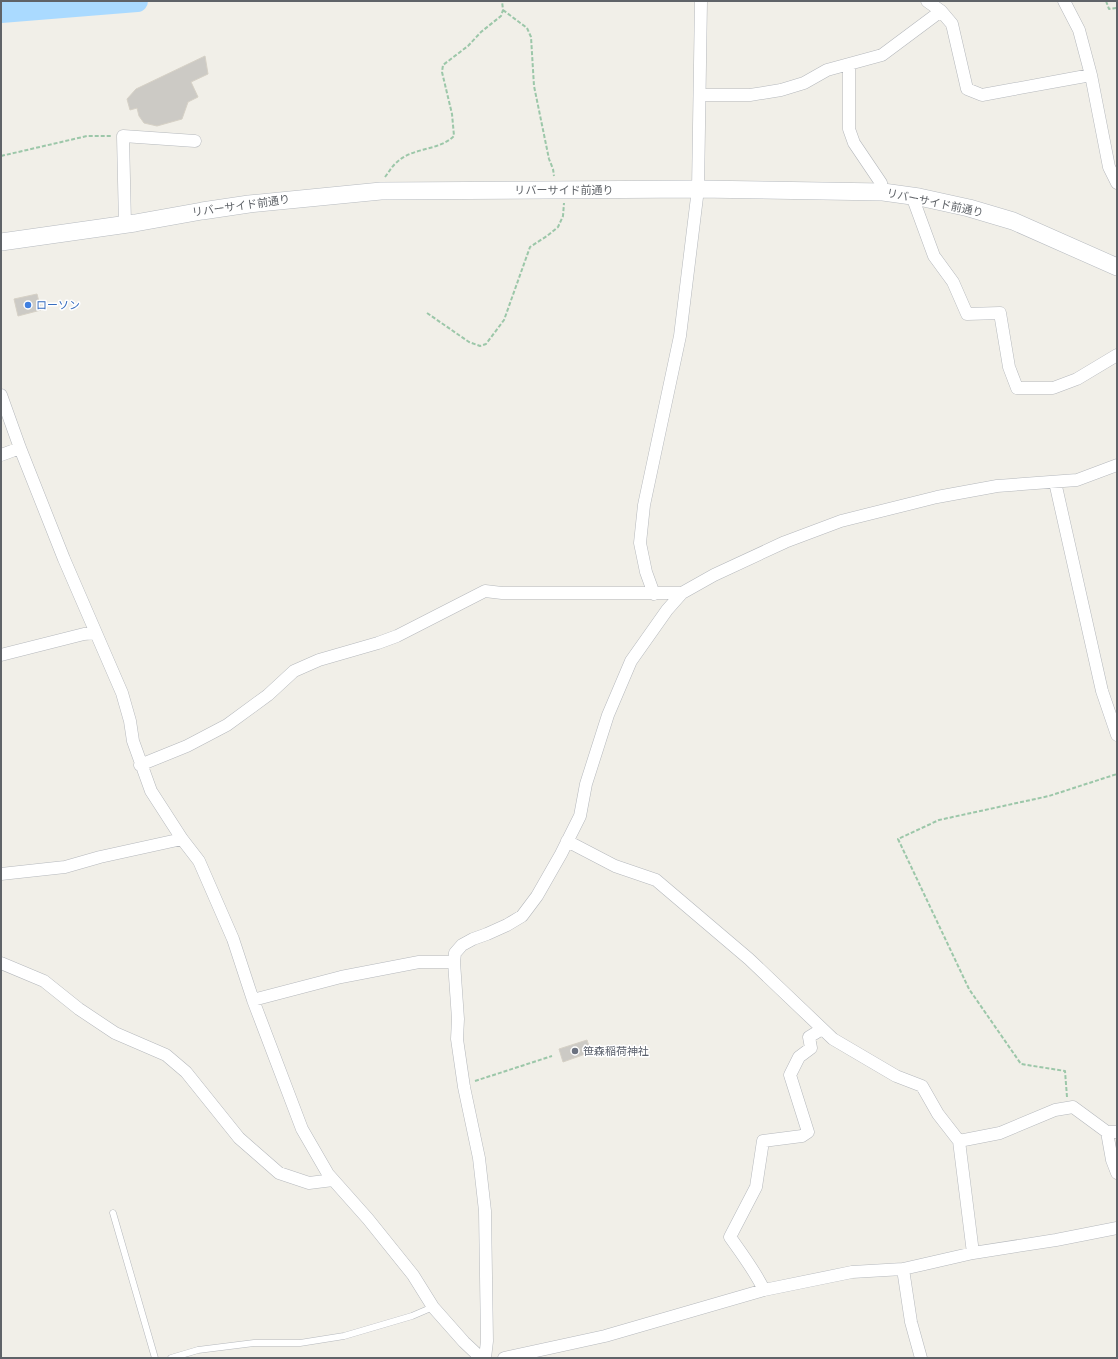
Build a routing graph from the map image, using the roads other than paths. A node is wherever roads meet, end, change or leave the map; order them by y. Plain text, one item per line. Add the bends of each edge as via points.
1 (701, 1) edge
2 (927, 1) edge
3 (1064, 1) edge
4 (942, 11) junction
5 (849, 64) junction
6 (1091, 75) junction
7 (700, 95) junction
8 (195, 141) dead end
9 (1117, 183) edge
10 (698, 189) junction
11 (883, 192) junction
12 (912, 196) junction
13 (125, 224) junction
14 (1, 242) edge
15 (1117, 267) edge
16 (1117, 355) edge
17 (1, 395) edge
18 (20, 448) junction
19 (1, 454) edge
20 (1117, 465) edge
21 (1055, 482) junction
22 (682, 593) junction
23 (654, 594) junction
24 (95, 633) junction
25 (1, 655) edge
26 (1117, 735) edge
27 (140, 765) junction
28 (182, 839) junction
29 (567, 842) junction
30 (1, 874) edge
31 (454, 962) junction
32 (1, 963) edge
33 (253, 1000) junction
34 (822, 1029) junction
35 (1112, 1132) edge
36 (959, 1142) junction
37 (1117, 1173) edge
38 (333, 1180) junction
39 (113, 1213) dead end
40 (1117, 1228) edge
41 (973, 1253) junction
42 (903, 1269) junction
43 (764, 1290) junction
44 (433, 1307) junction
45 (155, 1358) edge
46 (172, 1358) edge
47 (481, 1358) edge
48 (485, 1358) edge
49 (504, 1358) edge
50 (921, 1358) edge

1 - 7 street
2 - 4 street
3 - 6 street via 1079,30
4 - 5 street via 882,55
4 - 6 street via 952,24 967,89 982,95
5 - 7 street via 827,70 804,83 781,90 750,95
5 - 11 street via 849,129 854,143 881,183
6 - 9 street via 1109,167
7 - 10 street
8 - 13 street via 123,136
10 - 11 street, リバーサイド前通り
10 - 13 street, リバーサイド前通り via 381,191 249,204
10 - 23 street via 680,336 644,504 640,542 646,572
11 - 12 street, リバーサイド前通り
12 - 15 street, リバーサイド前通り via 969,208 1013,221
12 - 16 street via 934,256 953,282 967,314 1000,313 1009,367 1017,388 1053,388 1077,379
13 - 14 street, リバーサイド前通り
17 - 18 street
18 - 19 street
18 - 24 street
20 - 21 street via 1077,480
21 - 22 street via 990,487 841,520 785,542
21 - 26 street via 1102,691
22 - 23 street
22 - 29 street via 631,661 608,715 586,784 580,816
23 - 27 street via 485,591 397,636 319,660 294,671 268,695 227,725 187,746
24 - 25 street
24 - 27 street via 122,693
27 - 28 street via 150,791
28 - 30 street via 65,867
28 - 33 street via 199,861 233,939
29 - 31 street via 537,896 522,916 462,945 455,953
29 - 34 street via 615,866 656,880 749,959
31 - 33 street via 419,962 341,977
31 - 48 street via 457,1039 479,1158 485,1211
32 - 38 street via 44,981 115,1033 166,1055 186,1072 239,1138 279,1173 309,1183
33 - 38 street via 302,1129
34 - 36 street via 833,1039 896,1076 922,1086 938,1114
34 - 43 street via 809,1037 811,1048 800,1057 790,1075 808,1132 802,1136 763,1141 756,1187 730,1237
35 - 36 street via 1073,1107 1055,1110 1000,1133
35 - 37 street via 1112,1160
36 - 41 street
38 - 44 street via 414,1274
39 - 45 lane
40 - 41 street
41 - 42 street
42 - 43 street via 852,1272
42 - 50 street via 911,1322
43 - 49 street via 605,1336
44 - 46 lane via 412,1316 344,1336 300,1343 254,1343 198,1350
44 - 47 street

